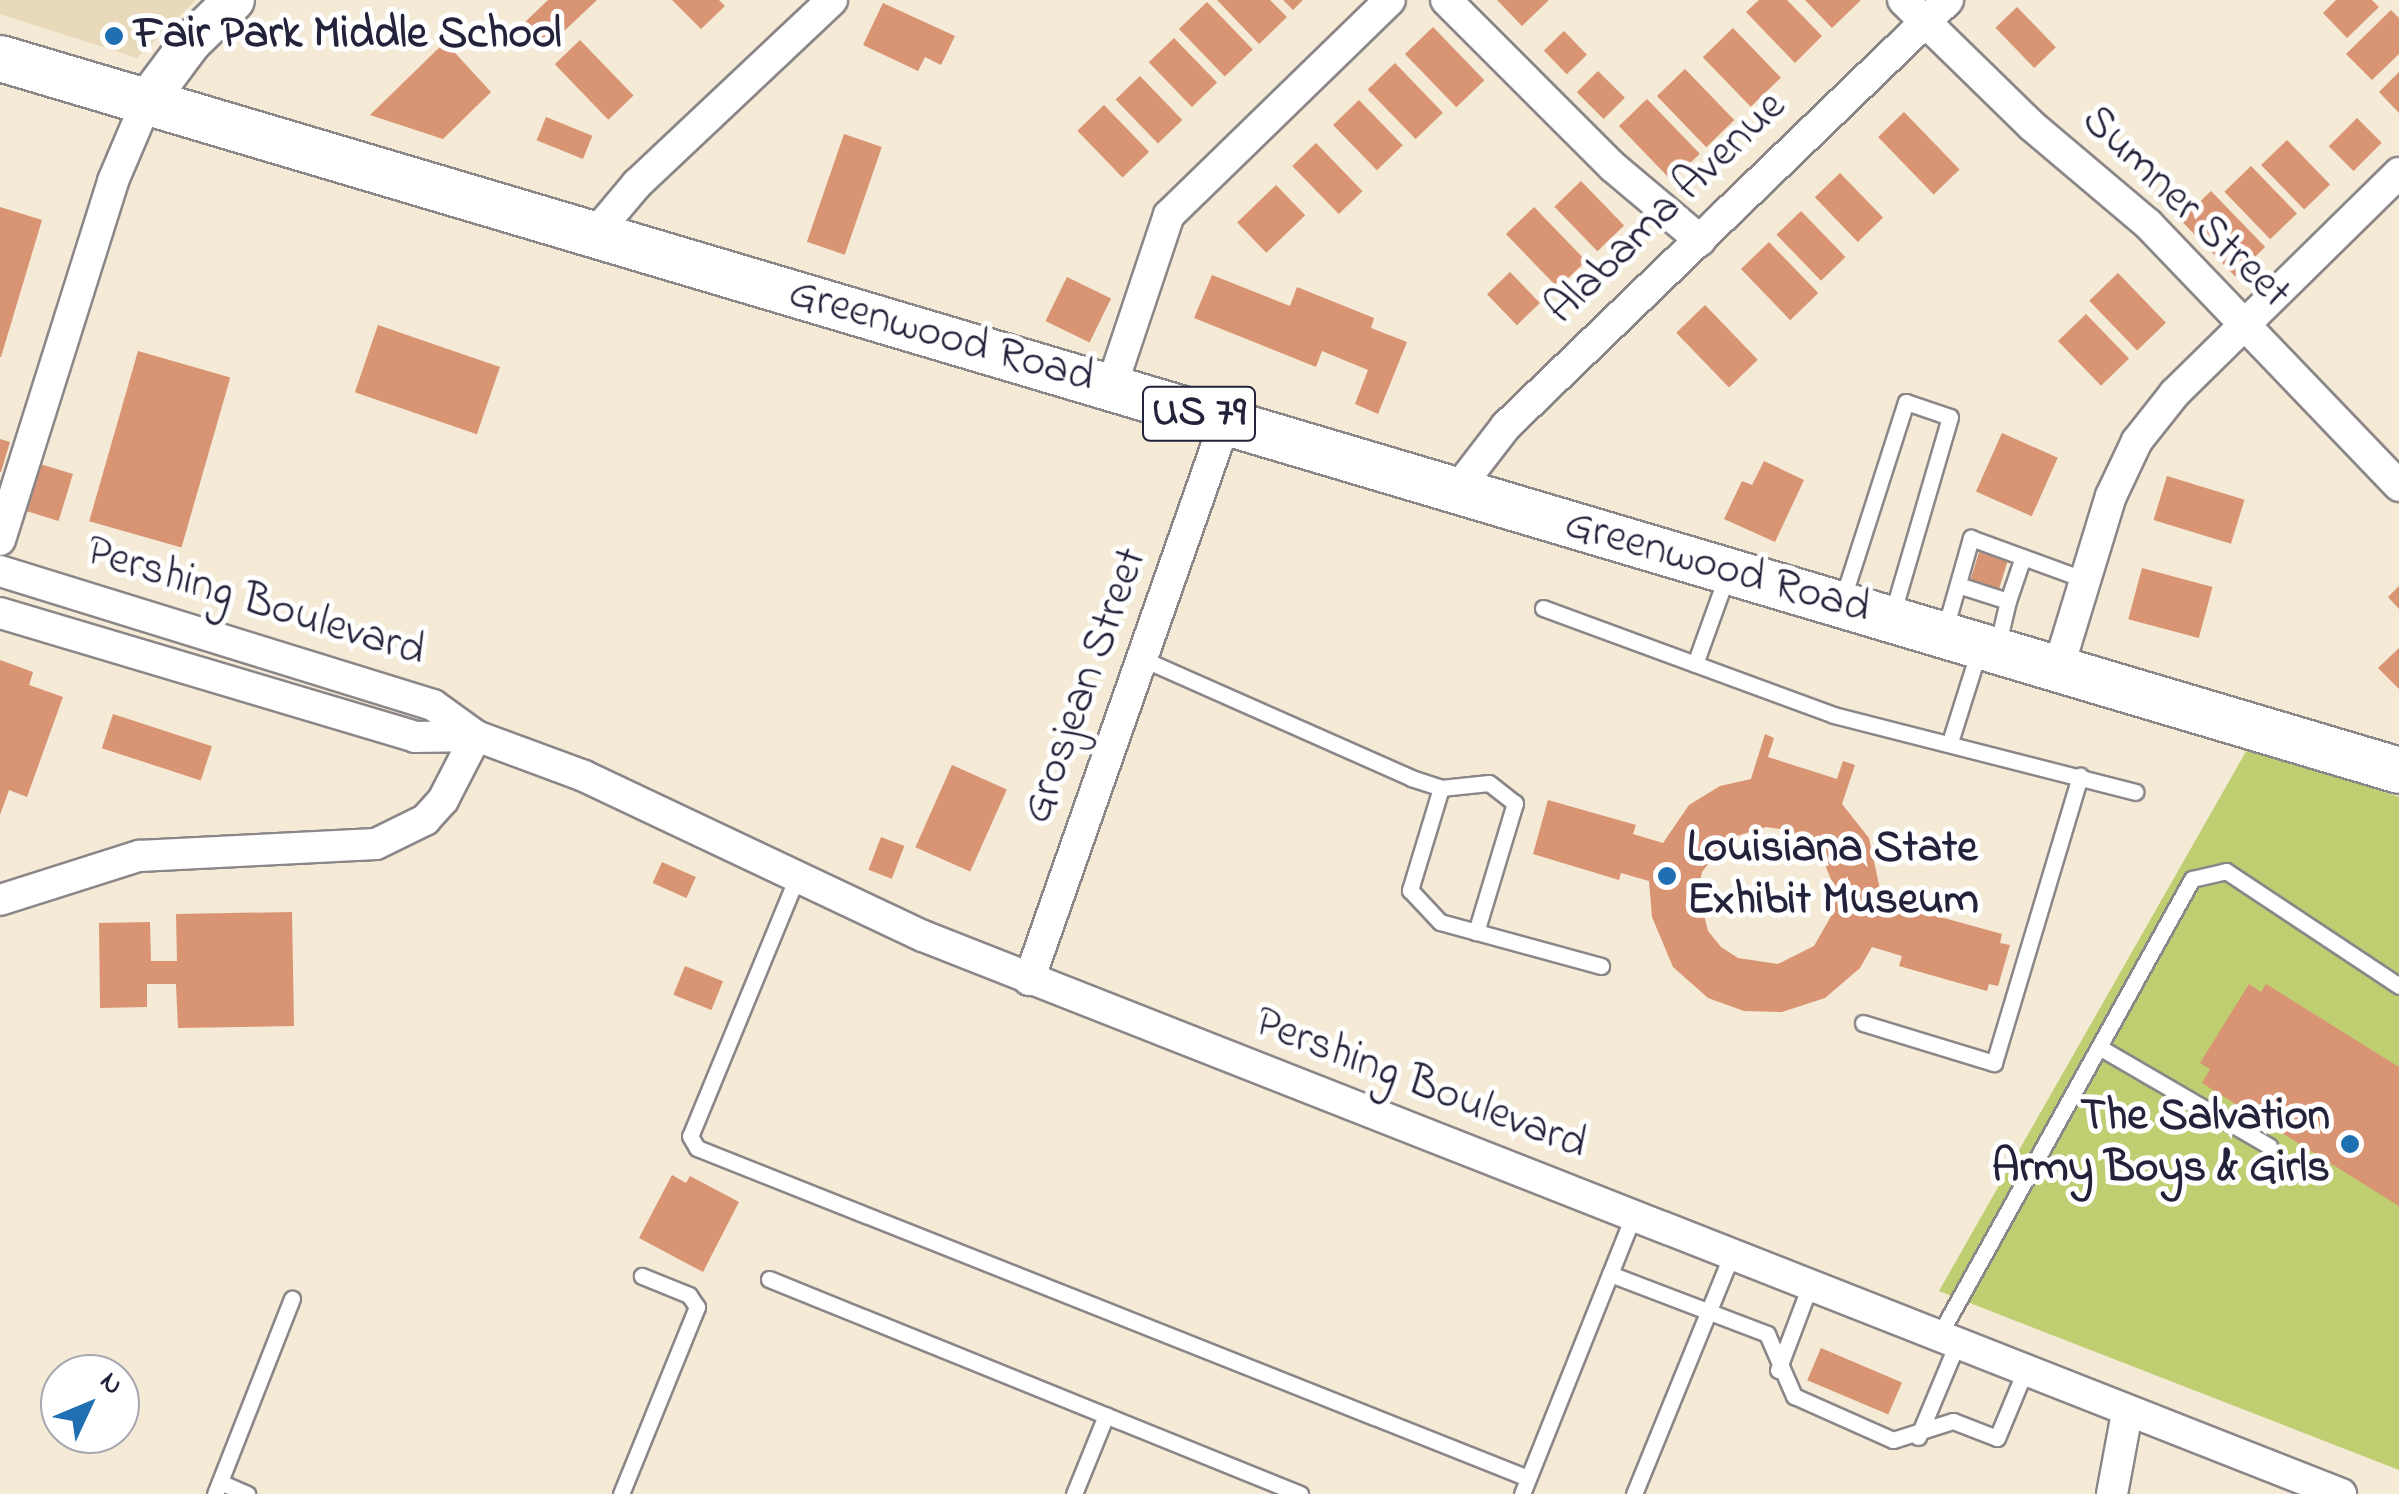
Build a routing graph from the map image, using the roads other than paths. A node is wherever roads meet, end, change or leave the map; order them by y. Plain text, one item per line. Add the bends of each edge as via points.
1 (234, 0) edge
2 (832, 0) edge
3 (1390, 0) edge
4 (1446, 0) edge
5 (1902, 0) edge
6 (1948, 0) edge
7 (1926, 22) junction
8 (0, 58) edge
9 (147, 101) junction
10 (2399, 173) edge
11 (594, 235) junction
12 (1700, 240) junction
13 (2245, 325) junction
14 (1110, 388) junction
15 (1226, 422) junction
16 (2399, 486) edge
17 (1456, 490) junction
18 (0, 540) edge
19 (2023, 557) junction
20 (0, 571) edge
21 (1728, 571) junction
22 (2086, 580) junction
23 (1958, 586) junction
24 (2008, 601) junction
25 (1841, 604) junction
26 (1543, 608) dead end
27 (0, 613) edge
28 (1891, 619) junction
29 (1973, 644) junction
30 (1143, 659) junction
31 (1695, 664) junction
32 (2058, 669) junction
33 (476, 736) junction
34 (1950, 742) junction
35 (2399, 770) edge
36 (2080, 776) junction
37 (1440, 788) junction
38 (2136, 792) dead end
39 (797, 876) junction
40 (0, 900) edge
41 (1476, 932) junction
42 (1601, 966) dead end
43 (1029, 980) junction
44 (2399, 986) edge
45 (1863, 1023) dead end
46 (2098, 1047) junction
47 (2269, 1146) dead end
48 (1632, 1217) junction
49 (1731, 1256) junction
50 (1610, 1274) junction
51 (642, 1276) dead end
52 (769, 1279) dead end
53 (1809, 1288) junction
54 (292, 1299) dead end
55 (1709, 1310) junction
56 (1946, 1342) junction
57 (1778, 1370) junction
58 (2024, 1373) junction
59 (2128, 1413) junction
60 (1106, 1415) junction
61 (1918, 1437) junction
62 (1528, 1478) junction
63 (217, 1488) edge
64 (248, 1494) edge
65 (621, 1494) edge
66 (1074, 1494) edge
67 (1300, 1494) edge
68 (1522, 1494) edge
69 (1634, 1494) edge
70 (2112, 1494) edge
71 (2341, 1494) edge

1 - 9 street via 191,42
2 - 11 street via 637,184
3 - 14 street via 1169,215
4 - 12 street via 1613,167
5 - 7 street, Sumner Street
6 - 7 street, Alabama Avenue
7 - 12 street, Alabama Avenue
7 - 13 street, Sumner Street via 2032,126 2148,224
8 - 9 main road, Greenwood Road / US 79
9 - 11 main road, Greenwood Road / US 79
9 - 18 street via 112,181
10 - 13 street
11 - 14 main road, Greenwood Road / US 79
12 - 17 street, Alabama Avenue via 1506,426
13 - 16 street, Sumner Street
13 - 22 street via 2137,441
14 - 15 main road, Greenwood Road / US 79
15 - 17 main road, Greenwood Road / US 79
15 - 30 street, Grosjean Street
17 - 21 main road, Greenwood Road / US 79
19 - 22 lane
19 - 23 lane via 1972,538
19 - 24 lane
20 - 33 street, Pershing Boulevard via 433,705
21 - 25 main road, Greenwood Road / US 79
21 - 31 lane
22 - 32 street
23 - 24 lane
23 - 29 lane
24 - 29 lane
25 - 28 main road, Greenwood Road / US 79
25 - 28 lane via 1906,402 1950,417
26 - 31 lane
27 - 33 street, Pershing Boulevard via 415,737
28 - 29 main road, Greenwood Road / US 79
29 - 32 main road, Greenwood Road / US 79
29 - 34 lane
30 - 37 lane
30 - 43 street, Grosjean Street
31 - 34 lane via 1834,715
32 - 35 main road, Greenwood Road / US 79
33 - 39 street, Pershing Boulevard via 584,776
33 - 40 street via 444,800 425,820 376,844 139,856
34 - 36 lane
36 - 38 lane
36 - 45 lane via 1994,1064
37 - 41 lane via 1410,890 1440,922
37 - 41 lane via 1490,782 1516,803
39 - 43 street, Pershing Boulevard
39 - 62 lane via 690,1136 697,1148
41 - 42 lane
43 - 48 street, Pershing Boulevard
44 - 46 lane via 2226,870 2192,878
46 - 47 lane
46 - 56 lane
48 - 49 street, Pershing Boulevard
48 - 50 lane
49 - 53 street, Pershing Boulevard
49 - 55 lane
50 - 55 lane
50 - 62 lane
51 - 65 lane via 688,1295 697,1307
52 - 60 lane
53 - 56 street, Pershing Boulevard
53 - 57 lane
54 - 63 lane
55 - 57 lane via 1767,1334
55 - 69 lane
56 - 58 street, Pershing Boulevard
56 - 61 lane
57 - 61 lane via 1794,1396 1892,1440
58 - 59 street, Pershing Boulevard
58 - 61 lane via 1997,1438 1954,1420
59 - 70 street
59 - 71 street, Pershing Boulevard
60 - 66 lane
60 - 67 lane
62 - 68 lane
63 - 64 lane

